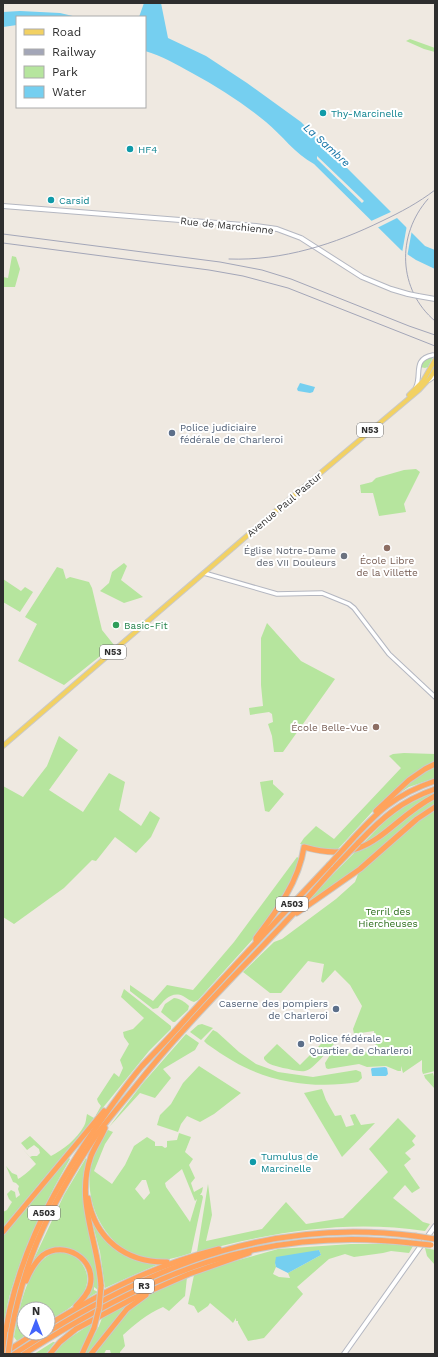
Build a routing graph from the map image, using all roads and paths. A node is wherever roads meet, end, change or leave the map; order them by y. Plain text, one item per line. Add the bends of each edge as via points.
1 (3, 206) edge
2 (435, 299) edge
3 (434, 360) edge
4 (435, 370) edge
5 (435, 376) edge
6 (428, 381) junction
7 (414, 390) junction
8 (401, 404) junction
9 (204, 573) junction
10 (435, 697) edge
11 (3, 746) edge
12 (435, 764) edge
13 (435, 782) edge
14 (435, 789) edge
15 (435, 796) edge
16 (435, 807) edge
17 (373, 817) junction
18 (292, 915) junction
19 (256, 943) junction
20 (184, 1025) junction
21 (114, 1103) junction
22 (108, 1120) junction
23 (86, 1182) junction
24 (435, 1226) edge
25 (3, 1232) edge
26 (435, 1239) edge
27 (243, 1245) junction
28 (275, 1245) junction
29 (433, 1246) edge
30 (172, 1262) junction
31 (158, 1286) junction
32 (22, 1287) junction
33 (73, 1310) junction
34 (56, 1320) edge
35 (56, 1327) edge
36 (22, 1341) edge
37 (34, 1341) edge
38 (3, 1350) edge
39 (3, 1354) edge
40 (8, 1354) edge
41 (14, 1354) edge
42 (24, 1354) edge
43 (50, 1354) edge
44 (82, 1354) edge
45 (91, 1354) edge
46 (344, 1354) edge

1 - 2 main road, Rue de Marchienne, bridge via 277,229 301,238 362,277 391,289
3 - 7 main road, Avenue Paul Pastur / N53 via 426,377
3 - 7 street via 428,356 420,363
4 - 6 main road, Avenue Paul Pastur / N53
5 - 6 street, Avenue Paul Pastur
6 - 8 main road, Avenue Paul Pastur / N53
7 - 8 main road, Avenue Paul Pastur / N53
8 - 9 main road, Avenue Paul Pastur / N53
9 - 10 street via 277,594 319,592 349,604 389,654
9 - 11 main road, Avenue Paul Pastur / N53
12 - 17 highway via 409,780 378,808
13 - 17 highway, A503 via 404,794
14 - 18 highway, A503, bridge via 392,811 377,824
15 - 19 highway via 407,814 379,838 364,846 334,852 304,847 294,881 256,938
16 - 18 highway via 417,819 360,869
17 - 19 highway, A503, bridge
18 - 20 highway, A503
19 - 20 highway, A503
20 - 21 highway, A503 via 174,1031
20 - 22 highway, A503 via 180,1034
21 - 25 highway via 108,1105
21 - 38 highway, A503 via 74,1160 44,1213 15,1287
22 - 23 highway via 92,1155
22 - 32 highway, A503 via 51,1211
23 - 30 highway via 88,1200 95,1219 111,1242 126,1254 141,1260
23 - 44 highway, bridge via 85,1200 98,1258 101,1286 94,1328
24 - 46 main road
26 - 27 highway, R3, bridge via 380,1233 322,1233
27 - 30 highway via 234,1245
27 - 35 highway, R3 via 157,1274 86,1309
28 - 29 highway, R3, bridge via 347,1239
28 - 31 highway
28 - 42 highway, R3 via 212,1260 159,1279 89,1314
30 - 33 highway via 141,1274
31 - 43 highway via 76,1329
31 - 45 highway via 127,1309
32 - 33 highway via 33,1267 43,1256 57,1250 71,1251 87,1265 91,1280 86,1295
32 - 40 highway, A503, bridge
33 - 34 highway
36 - 39 highway
37 - 41 highway, R3

